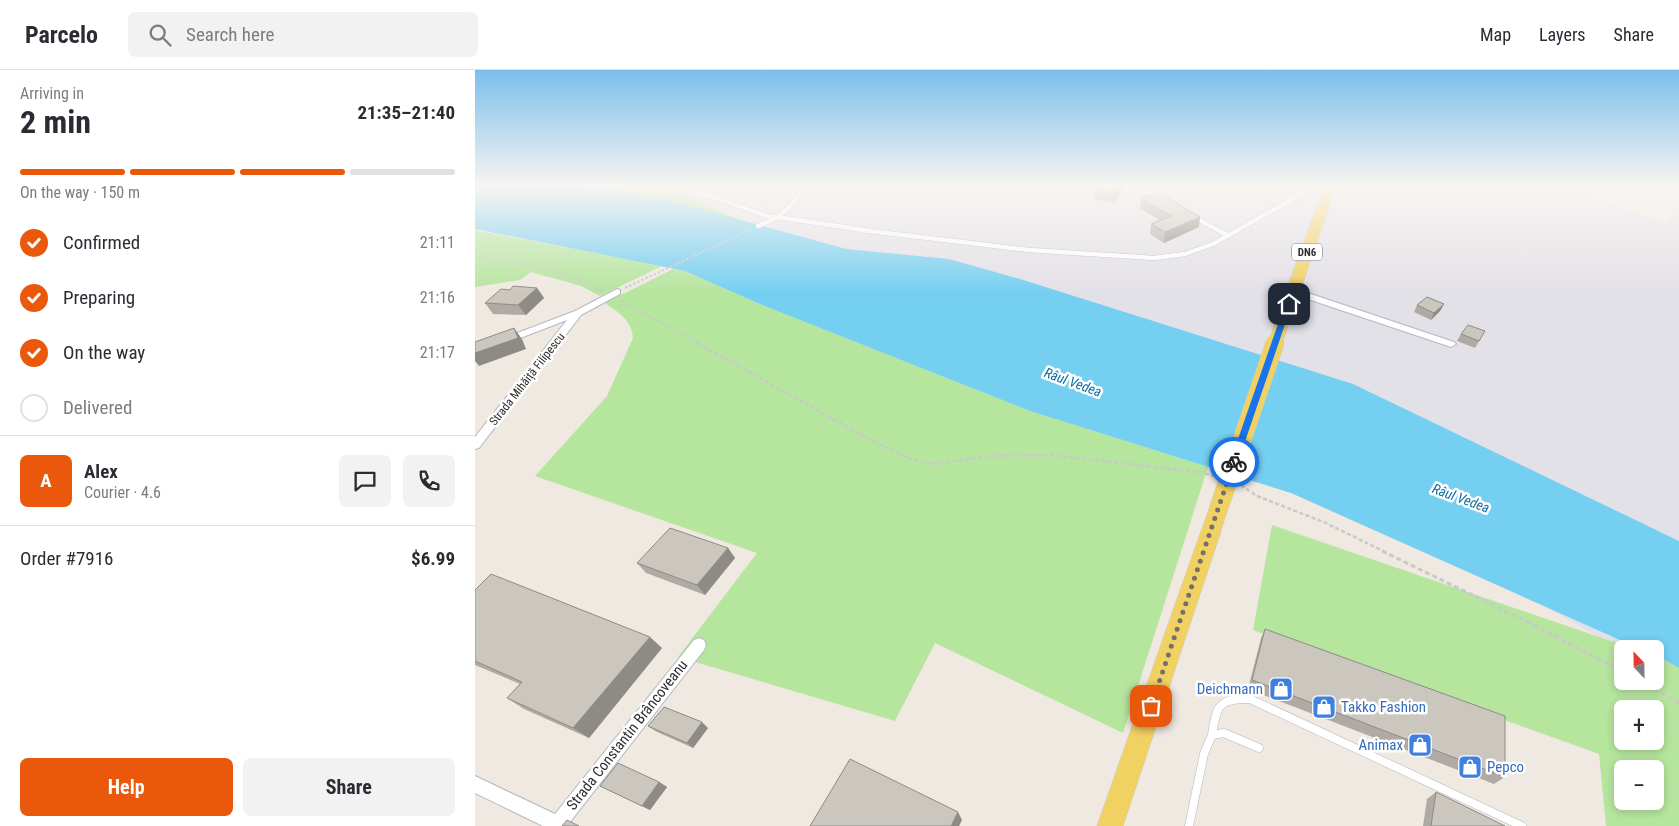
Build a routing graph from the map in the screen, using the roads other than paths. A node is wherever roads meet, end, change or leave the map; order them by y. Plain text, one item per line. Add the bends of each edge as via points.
1 (766, 222) edge
2 (816, 222) edge
3 (1204, 222) edge
4 (1253, 222) edge
5 (1317, 222) edge
6 (758, 226) road end
7 (1229, 236) junction
8 (1293, 291) junction
9 (614, 294) road end
10 (579, 313) junction
11 (1451, 344) dead end
12 (493, 345) edge
13 (475, 445) edge
14 (699, 644) dead end
15 (1212, 735) junction
16 (1259, 748) dead end
17 (475, 784) edge
18 (557, 825) edge
19 (1110, 826) edge
20 (1189, 826) edge
21 (1522, 826) edge

1 - 6 lane
2 - 7 lane via 971,244 1117,256 1172,257 1195,252
3 - 7 lane
4 - 7 lane
5 - 8 main road, DN6
8 - 11 street
8 - 19 main road, DN6, bridge
9 - 10 street
10 - 12 street
10 - 13 street, Strada Mihăiță Filipescu
14 - 18 street, Strada Constantin Brâncoveanu
15 - 16 lane via 1224,733
15 - 20 lane via 1204,754
15 - 21 lane via 1215,714 1221,703 1233,697 1250,699
17 - 18 street

